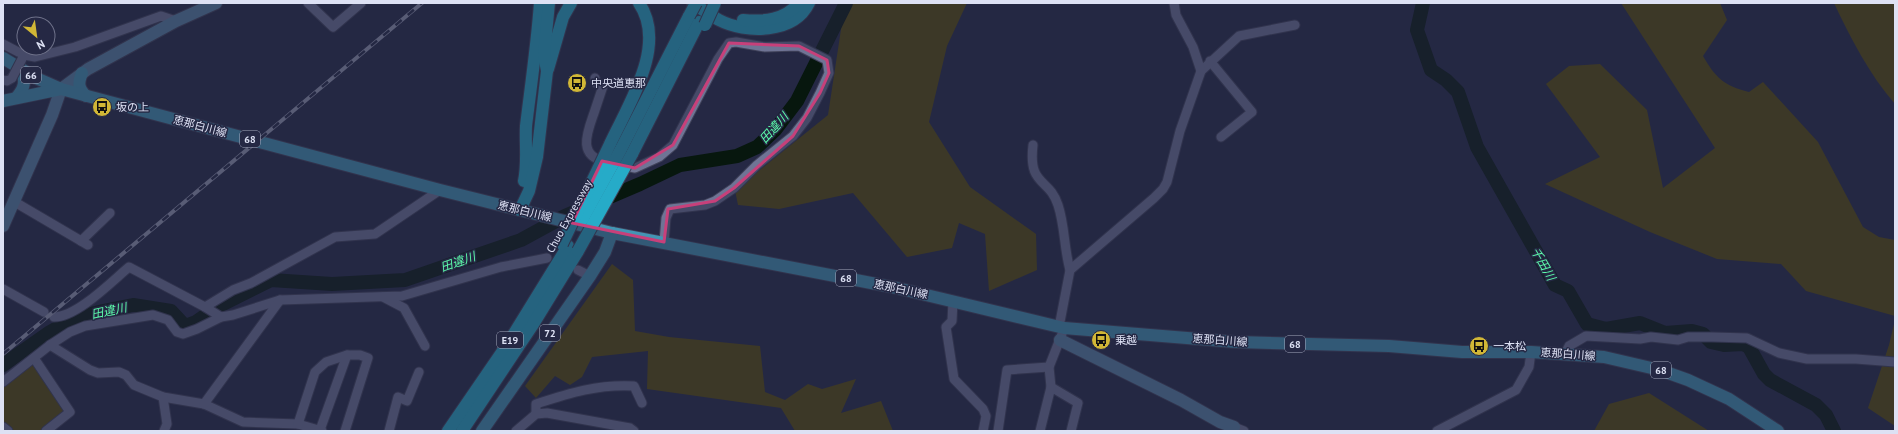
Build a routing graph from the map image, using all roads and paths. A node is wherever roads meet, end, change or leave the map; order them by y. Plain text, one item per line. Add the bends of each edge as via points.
1 (216, 3) edge
2 (308, 3) edge
3 (361, 3) edge
4 (540, 3) edge
5 (549, 3) edge
6 (571, 3) edge
7 (639, 3) edge
8 (694, 3) edge
9 (708, 3) edge
10 (715, 3) edge
11 (799, 3) edge
12 (809, 3) edge
13 (1174, 3) edge
14 (176, 21) junction
15 (698, 21) junction
16 (1295, 26) dead end
17 (3, 44) edge
18 (3, 58) edge
19 (22, 61) junction
20 (1210, 61) junction
21 (547, 71) junction
22 (1201, 71) junction
23 (82, 73) junction
24 (595, 78) dead end
25 (7, 79) edge
26 (61, 89) junction
27 (86, 96) junction
28 (16, 98) junction
29 (3, 101) edge
30 (1221, 137) dead end
31 (1032, 145) dead end
32 (615, 146) junction
33 (440, 190) junction
34 (13, 201) junction
35 (520, 210) junction
36 (110, 214) dead end
37 (3, 226) edge
38 (612, 233) junction
39 (664, 242) junction
40 (569, 247) junction
41 (547, 258) dead end
42 (578, 270) dead end
43 (1070, 270) junction
44 (590, 276) junction
45 (3, 289) edge
46 (382, 297) junction
47 (280, 300) junction
48 (953, 301) junction
49 (206, 307) junction
50 (44, 312) dead end
51 (221, 317) junction
52 (1062, 327) junction
53 (70, 332) junction
54 (1060, 340) junction
55 (50, 345) junction
56 (425, 346) dead end
57 (1531, 352) junction
58 (1565, 354) junction
59 (347, 355) junction
60 (34, 358) junction
61 (1895, 362) edge
62 (1049, 367) junction
63 (419, 372) dead end
64 (3, 382) edge
65 (1051, 388) junction
66 (163, 397) junction
67 (642, 403) dead end
68 (204, 404) junction
69 (536, 414) junction
70 (298, 424) junction
71 (3, 427) edge
72 (322, 430) edge
73 (1236, 430) edge
74 (8, 431) edge
75 (46, 431) edge
76 (164, 431) edge
77 (345, 431) edge
78 (389, 431) edge
79 (448, 431) edge
80 (462, 431) edge
81 (482, 431) edge
82 (516, 431) edge
83 (634, 431) edge
84 (983, 431) edge
85 (998, 431) edge
86 (1040, 431) edge
87 (1071, 431) edge
88 (1437, 431) edge
89 (1778, 431) edge

1 - 14 street
2 - 3 street via 333,28
4 - 35 highway via 526,128 527,168
5 - 21 highway via 544,55
6 - 21 highway via 563,16
7 - 32 highway via 650,25 648,52
8 - 12 highway via 720,21 741,27 763,29 778,27 795,19
8 - 15 highway, E19, bridge
9 - 11 highway via 726,14 750,21 772,20 787,15
9 - 15 highway, E19
10 - 15 highway, bridge
13 - 22 street via 1176,16 1193,47
14 - 19 street via 161,16 75,47
14 - 23 street
15 - 32 highway, E19
15 - 40 highway, E19, bridge via 632,154
16 - 20 street via 1239,36
17 - 19 street
18 - 19 main road, 66
19 - 25 street, bridge
19 - 26 main road, 66
19 - 28 main road via 25,83
20 - 22 street
20 - 30 street via 1252,112
21 - 35 highway via 537,157 529,191
22 - 43 street via 1163,190
23 - 26 street
23 - 27 main road via 79,82
24 - 39 street via 596,83 603,86 586,138 590,155 597,160 635,168 659,156 673,145 729,43 765,47 799,46 827,60 829,73 807,118 793,136 757,165 734,188 715,201 705,205 670,208 666,218
26 - 27 main road, 恵那白川線 / 68
26 - 28 main road, 恵那白川線 / 68
26 - 34 street
27 - 33 main road, 恵那白川線 / 68
28 - 29 main road, 恵那白川線 / 68
31 - 43 street via 1031,161 1036,176 1058,204
32 - 40 highway, bridge
33 - 35 main road, 恵那白川線 / 68
33 - 49 street via 375,234 335,237
34 - 36 street via 85,243
34 - 37 street
35 - 38 main road, 恵那白川線 / 68
38 - 39 main road, 恵那白川線 / 68
38 - 44 main road, 72 via 605,252
39 - 48 main road, 恵那白川線 / 68
40 - 79 highway, E19 via 507,345
40 - 80 highway, E19 via 524,339
41 - 46 street via 501,267 402,296
42 - 44 street
43 - 52 street
44 - 81 main road, 72
45 - 50 street
46 - 47 street
46 - 56 street via 404,308
47 - 51 street via 233,316
47 - 68 street
48 - 52 main road, 恵那白川線 / 68
48 - 84 street via 952,321 946,327 954,379 983,409 986,416
49 - 51 street
49 - 53 street via 128,268 85,302 57,317
51 - 53 street via 183,334 177,332 168,320 153,315 85,326
52 - 54 street
52 - 57 main road, 恵那白川線 / 68 via 1236,342 1389,346 1462,352
53 - 55 street
54 - 62 street
54 - 73 street
55 - 60 street
55 - 66 street via 90,370 98,373 119,372 126,375 134,385
57 - 58 main road, 恵那白川線 / 68
57 - 88 street via 1529,367 1516,390
58 - 61 street via 1569,346 1586,336 1640,340 1651,337 1678,340 1712,337 1746,338 1779,353 1807,360 1856,359
58 - 89 main road, 恵那白川線 / 68 via 1604,357 1660,370 1688,380 1729,399
59 - 70 street via 326,362 315,372
59 - 72 street
59 - 77 street via 368,358
60 - 64 street
60 - 75 street via 70,412
62 - 65 street
62 - 85 street via 1007,370
63 - 78 street via 407,401 398,397
65 - 86 street
65 - 87 street via 1078,403
66 - 68 street
66 - 76 street via 167,424
67 - 69 street via 634,386 603,387 575,391 536,404
68 - 70 street via 243,422
69 - 82 street
69 - 83 street via 547,413 630,428
70 - 72 street
71 - 74 street

